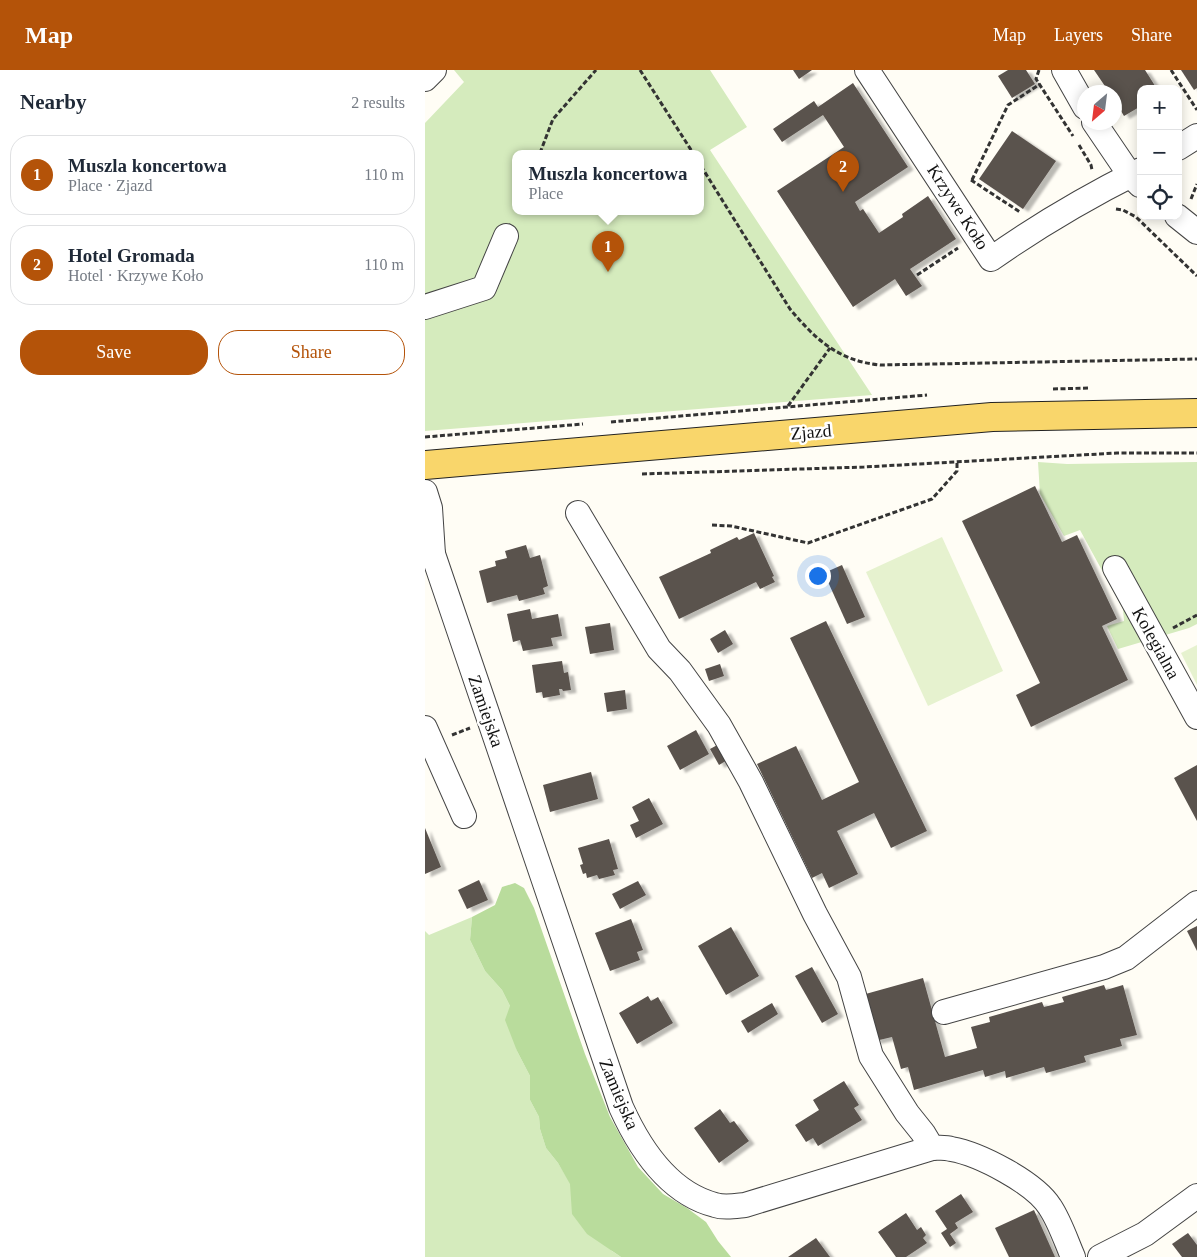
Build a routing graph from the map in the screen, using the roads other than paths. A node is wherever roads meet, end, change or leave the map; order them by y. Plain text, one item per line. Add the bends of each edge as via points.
1 (434, 70) edge
2 (867, 70) edge
3 (1064, 70) edge
4 (425, 79) edge
5 (1077, 93) edge
6 (1099, 130) edge
7 (1197, 136) edge
8 (1182, 145) edge
9 (1137, 177) edge
10 (1182, 210) edge
11 (1197, 232) edge
12 (506, 236) dead end
13 (425, 307) edge
14 (1197, 412) edge
15 (425, 465) edge
16 (425, 492) edge
17 (578, 513) dead end
18 (429, 548) edge
19 (1115, 568) dead end
20 (1197, 717) edge
21 (428, 735) edge
22 (464, 816) dead end
23 (1197, 903) edge
24 (944, 1012) dead end
25 (932, 1148) junction
26 (1197, 1196) edge
27 (1073, 1257) edge
28 (1100, 1257) edge

1 - 4 street
2 - 9 street, Krzywe Koło via 991,258 1101,190
3 - 5 street
6 - 9 street
7 - 8 street
10 - 11 street
12 - 13 street via 484,288
14 - 15 main road, Zjazd via 992,417
16 - 18 street, Zamiejska via 430,508
17 - 25 street via 659,649 680,671 719,725 751,782 849,977 871,1056
18 - 25 street, Zamiejska via 621,1107 645,1150 668,1178 700,1200 716,1206 745,1205
19 - 20 street, Kolegialna
21 - 22 street
23 - 24 street via 1126,958 1105,967
25 - 27 street, Zamiejska via 951,1148 978,1157 1026,1184 1050,1208
26 - 28 street via 1145,1234

